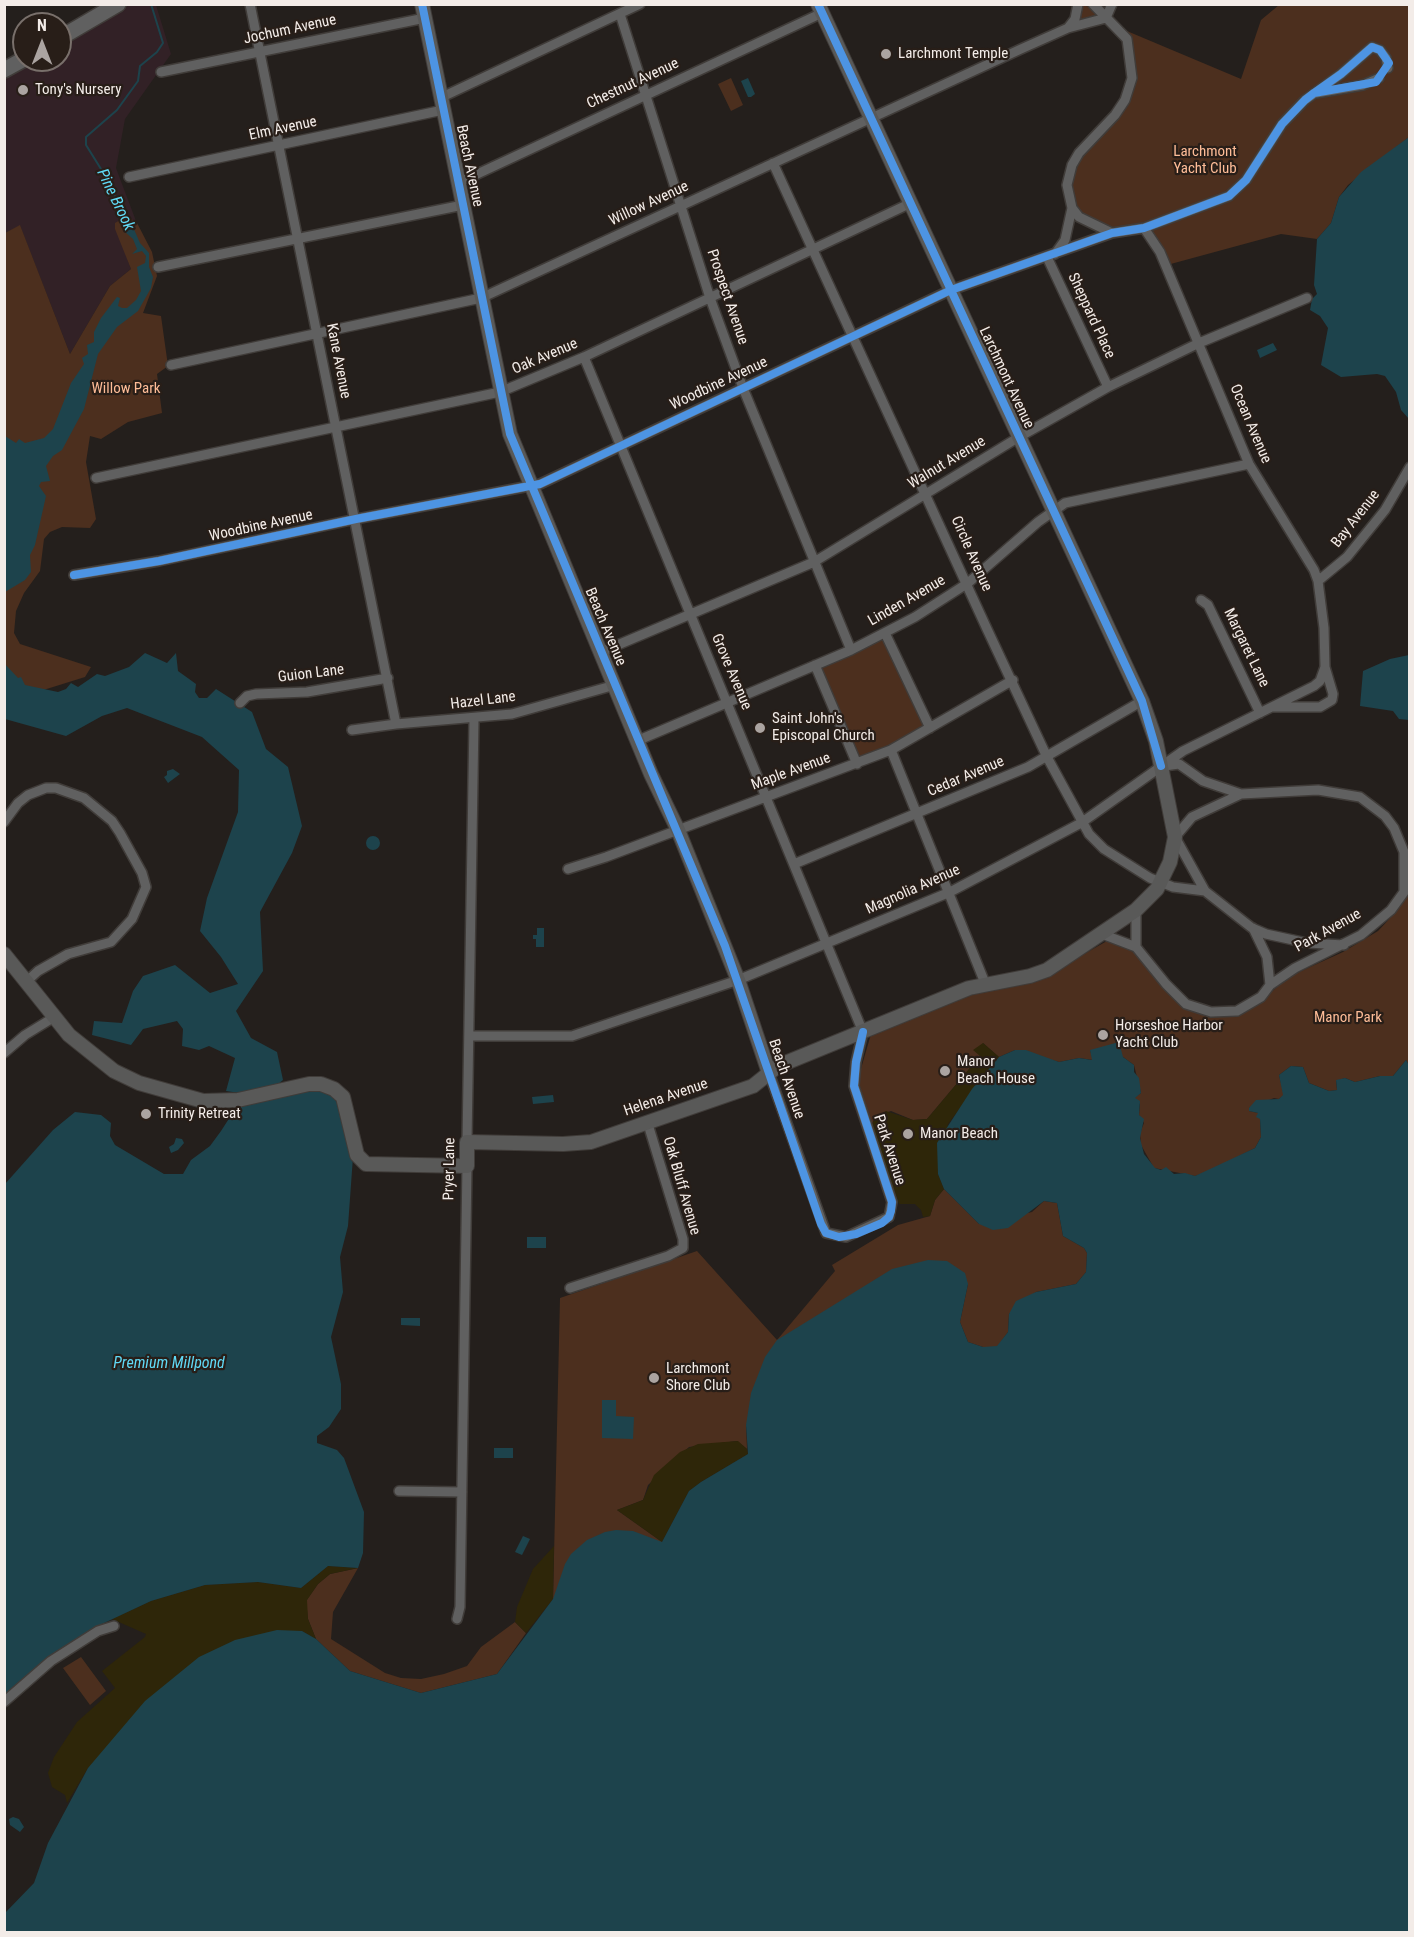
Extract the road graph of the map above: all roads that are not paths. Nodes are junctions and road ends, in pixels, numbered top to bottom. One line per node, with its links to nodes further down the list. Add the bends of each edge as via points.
1 (250, 4): 13 (street, Kane Avenue)
2 (639, 4): 9 (street, Elm Avenue)
3 (1078, 4): 11 (street)
4 (1093, 4): 10 (street)
5 (1112, 4): 10 (street)
6 (110, 7): 12 (main road)
7 (820, 9): 18 (street, Chestnut Avenue); 20 (street, Larchmont Avenue)
8 (424, 11): 13 (street, Jochum Avenue); 19 (street, Beach Avenue)
9 (620, 14): 18 (street, Prospect Avenue); 19 (street, Elm Avenue)
10 (1106, 18): 11 (street, Willow Avenue); 28 (street, via 1127,39 1132,78 1115,115 1072,165 1067,185)
11 (1068, 28): 20 (street, Willow Avenue)
12 (72, 31)
13 (260, 51): 15 (street, Jochum Avenue); 21 (street, Kane Avenue)
14 (1388, 68): 17 (street, Woodbine Avenue, via 1380,50 1372,47)
15 (161, 72)
16 (1379, 78): 17 (street, via 1363,85)
17 (1314, 93): 29 (street, Woodbine Avenue, via 1282,124 1246,180 1228,195)
18 (644, 95): 24 (street, Chestnut Avenue); 27 (street, Prospect Avenue)
19 (442, 104): 21 (street, Elm Avenue); 24 (street, Beach Avenue)
20 (870, 117): 22 (street, Willow Avenue); 25 (street, Larchmont Avenue)
21 (279, 145): 23 (street, Elm Avenue); 31 (street, Kane Avenue)
22 (773, 163): 27 (street, Willow Avenue); 32 (street, Circle Avenue)
23 (129, 177)
24 (458, 183): 26 (street, Beach Avenue)
25 (910, 203): 32 (street, Oak Avenue); 35 (street, Larchmont Avenue)
26 (463, 205): 31 (street); 36 (street, Beach Avenue)
27 (680, 206): 36 (street, Willow Avenue); 37 (street, Prospect Avenue)
28 (1072, 208): 30 (street, via 1087,222); 33 (street, via 1065,240)
29 (1144, 228): 30 (street, Woodbine Avenue); 41 (street, Ocean Avenue, via 1160,252)
30 (1112, 233): 33 (street, Woodbine Avenue)
31 (298, 238): 34 (street); 39 (street, Kane Avenue)
32 (814, 250): 37 (street, Oak Avenue); 40 (street, Circle Avenue)
33 (1051, 255): 35 (street, Woodbine Avenue); 44 (street, Sheppard Place)
34 (158, 267)
35 (951, 290): 40 (street, Woodbine Avenue); 48 (street, Larchmont Avenue)
36 (482, 298): 39 (street, Willow Avenue); 46 (street, Beach Avenue)
37 (710, 298): 42 (street, Oak Avenue); 45 (street, Prospect Avenue)
38 (1307, 298): 41 (street, Walnut Avenue)
39 (317, 332): 43 (street, Willow Avenue); 47 (street, Kane Avenue)
40 (853, 336): 45 (street, Woodbine Avenue); 54 (street, Circle Avenue)
41 (1199, 343): 44 (street, Walnut Avenue); 50 (street, Ocean Avenue)
42 (584, 357): 46 (street, Oak Avenue); 49 (street, Grove Avenue)
43 (171, 365)
44 (1108, 387): 48 (street, Walnut Avenue)
45 (743, 388): 49 (street, Woodbine Avenue); 57 (street, Prospect Avenue)
46 (500, 392): 47 (street, Oak Avenue); 53 (street, Beach Avenue, via 510,435)
47 (336, 426): 52 (street, Oak Avenue); 56 (street, Kane Avenue)
48 (1019, 437): 54 (street, Walnut Avenue); 55 (street, Larchmont Avenue)
49 (620, 445): 53 (street, Woodbine Avenue); 62 (street, Grove Avenue)
50 (1249, 464): 55 (street, Linden Avenue, via 1065,503); 59 (street, Ocean Avenue)
51 (1410, 467): 59 (street, Bay Avenue, via 1384,510 1347,557)
52 (96, 478)
53 (531, 485): 56 (street, Woodbine Avenue); 65 (street, Beach Avenue)
54 (927, 493): 57 (street, Walnut Avenue); 60 (street, Circle Avenue)
55 (1052, 511): 60 (street, Linden Avenue); 71 (street, Larchmont Avenue)
56 (356, 519): 58 (street, Woodbine Avenue, via 159,561); 68 (street, Kane Avenue)
57 (814, 562): 62 (street, Walnut Avenue); 64 (street, Prospect Avenue)
58 (74, 574)
59 (1318, 581): 67 (street, Ocean Avenue)
60 (968, 583): 63 (street, Linden Avenue); 69 (street, Circle Avenue)
61 (1201, 600): 75 (street, Margaret Lane, via 1208,604)
62 (690, 615): 65 (street, Walnut Avenue); 73 (street, Grove Avenue)
63 (885, 633): 64 (street, Linden Avenue); 78 (street)
64 (851, 650): 66 (street, Linden Avenue)
65 (601, 652): 70 (street, Beach Avenue)
66 (815, 665): 73 (street, Linden Avenue); 83 (street)
67 (1325, 667): 74 (street, Magnolia Avenue, via 1314,686); 74 (street, Ocean Avenue, via 1333,694 1329,703 1320,707)
68 (388, 678): 72 (street, Guion Lane, via 307,692 256,694); 77 (street, Kane Avenue)
69 (1013, 680): 78 (street, Maple Avenue); 82 (street, Circle Avenue)
70 (615, 685): 76 (street, Hazel Lane, via 512,714); 80 (street, Beach Avenue)
71 (1142, 701): 82 (street, Cedar Avenue); 84 (street, Larchmont Avenue)
72 (240, 703)
73 (728, 703): 80 (street, Linden Avenue); 86 (street, Grove Avenue)
74 (1272, 707): 75 (street, Magnolia Avenue)
75 (1260, 713): 84 (street, Magnolia Avenue)
76 (474, 718): 77 (street, Hazel Lane); 110 (street, Pryer Lane)
77 (396, 724): 79 (street, Hazel Lane)
78 (930, 728): 81 (street, Maple Avenue)
79 (352, 730)
80 (639, 740): 90 (street, Beach Avenue)
81 (891, 750): 83 (street, Maple Avenue); 87 (street)
82 (1047, 757): 87 (street, Cedar Avenue); 89 (street, Circle Avenue)
83 (857, 764): 86 (street, Maple Avenue)
84 (1161, 766): 85 (street, Park Avenue, via 1179,764 1203,781); 89 (street, Magnolia Avenue); 91 (street, Larchmont Avenue)
85 (1241, 794): 91 (street, Park Avenue, via 1192,817); 101 (street, Park Avenue, via 1318,790 1350,794 1374,806 1394,828 1404,852 1404,892 1380,921)
86 (766, 796): 90 (street, Maple Avenue); 92 (street, Grove Avenue)
87 (917, 814): 92 (street, Cedar Avenue); 96 (street)
88 (4, 822): 105 (street, via 18,803 46,788 84,798 112,821 146,887 132,919 116,938 58,959)
89 (1081, 823): 94 (street, Circle Avenue, via 1104,849); 96 (street, Magnolia Avenue)
90 (678, 830): 93 (street, Maple Avenue); 104 (street, Beach Avenue)
91 (1175, 837): 94 (street, Park Avenue); 95 (street)
92 (794, 864): 100 (street, Grove Avenue)
93 (568, 869)
94 (1161, 882): 95 (street, Circle Avenue); 97 (street, Park Avenue)
95 (1205, 891): 98 (street)
96 (950, 892): 100 (street, Magnolia Avenue); 106 (street)
97 (1136, 910): 99 (street, Park Avenue); 102 (street)
98 (1252, 928): 101 (street, via 1307,943); 107 (street, via 1267,957)
99 (1102, 934): 102 (street); 106 (street, Park Avenue, via 1047,970 1015,980)
100 (828, 944): 104 (street, Magnolia Avenue); 109 (street, Grove Avenue)
101 (1344, 945): 107 (street, Park Avenue, via 1295,968)
102 (1136, 946): 107 (street, Park Avenue, via 1176,996 1195,1008 1237,1011 1261,997)
103 (4, 954): 105 (street)
104 (738, 980): 110 (street, Magnolia Avenue, via 567,1038); 112 (street, Beach Avenue)
105 (26, 982): 108 (street)
106 (985, 983): 109 (street, Park Avenue)
107 (1270, 985)
108 (56, 1016): 111 (street); 115 (street, via 81,1046 114,1071 139,1083 203,1101 238,1100 321,1084 343,1097 357,1155 366,1164)
109 (863, 1032): 112 (street, Helena Avenue, via 778,1066); 116 (street, Park Avenue, via 854,1086 892,1202 891,1211 882,1223 856,1234)
110 (469, 1036): 114 (street, Pryer Lane)
111 (4, 1053)
112 (770, 1073): 113 (street, Helena Avenue, via 753,1086); 116 (street, Beach Avenue, via 821,1224)
113 (647, 1121): 114 (street, Helena Avenue, via 591,1142); 117 (street, Oak Bluff Avenue, via 683,1248)
114 (467, 1142): 115 (street, Pryer Lane)
115 (467, 1166): 119 (street, Pryer Lane)
116 (833, 1236)
117 (570, 1288)
118 (399, 1491): 119 (street)
119 (462, 1492): 120 (street, Pryer Lane)
120 (457, 1619)
121 (114, 1626): 122 (street, via 98,1631 51,1661)
122 (4, 1702)

